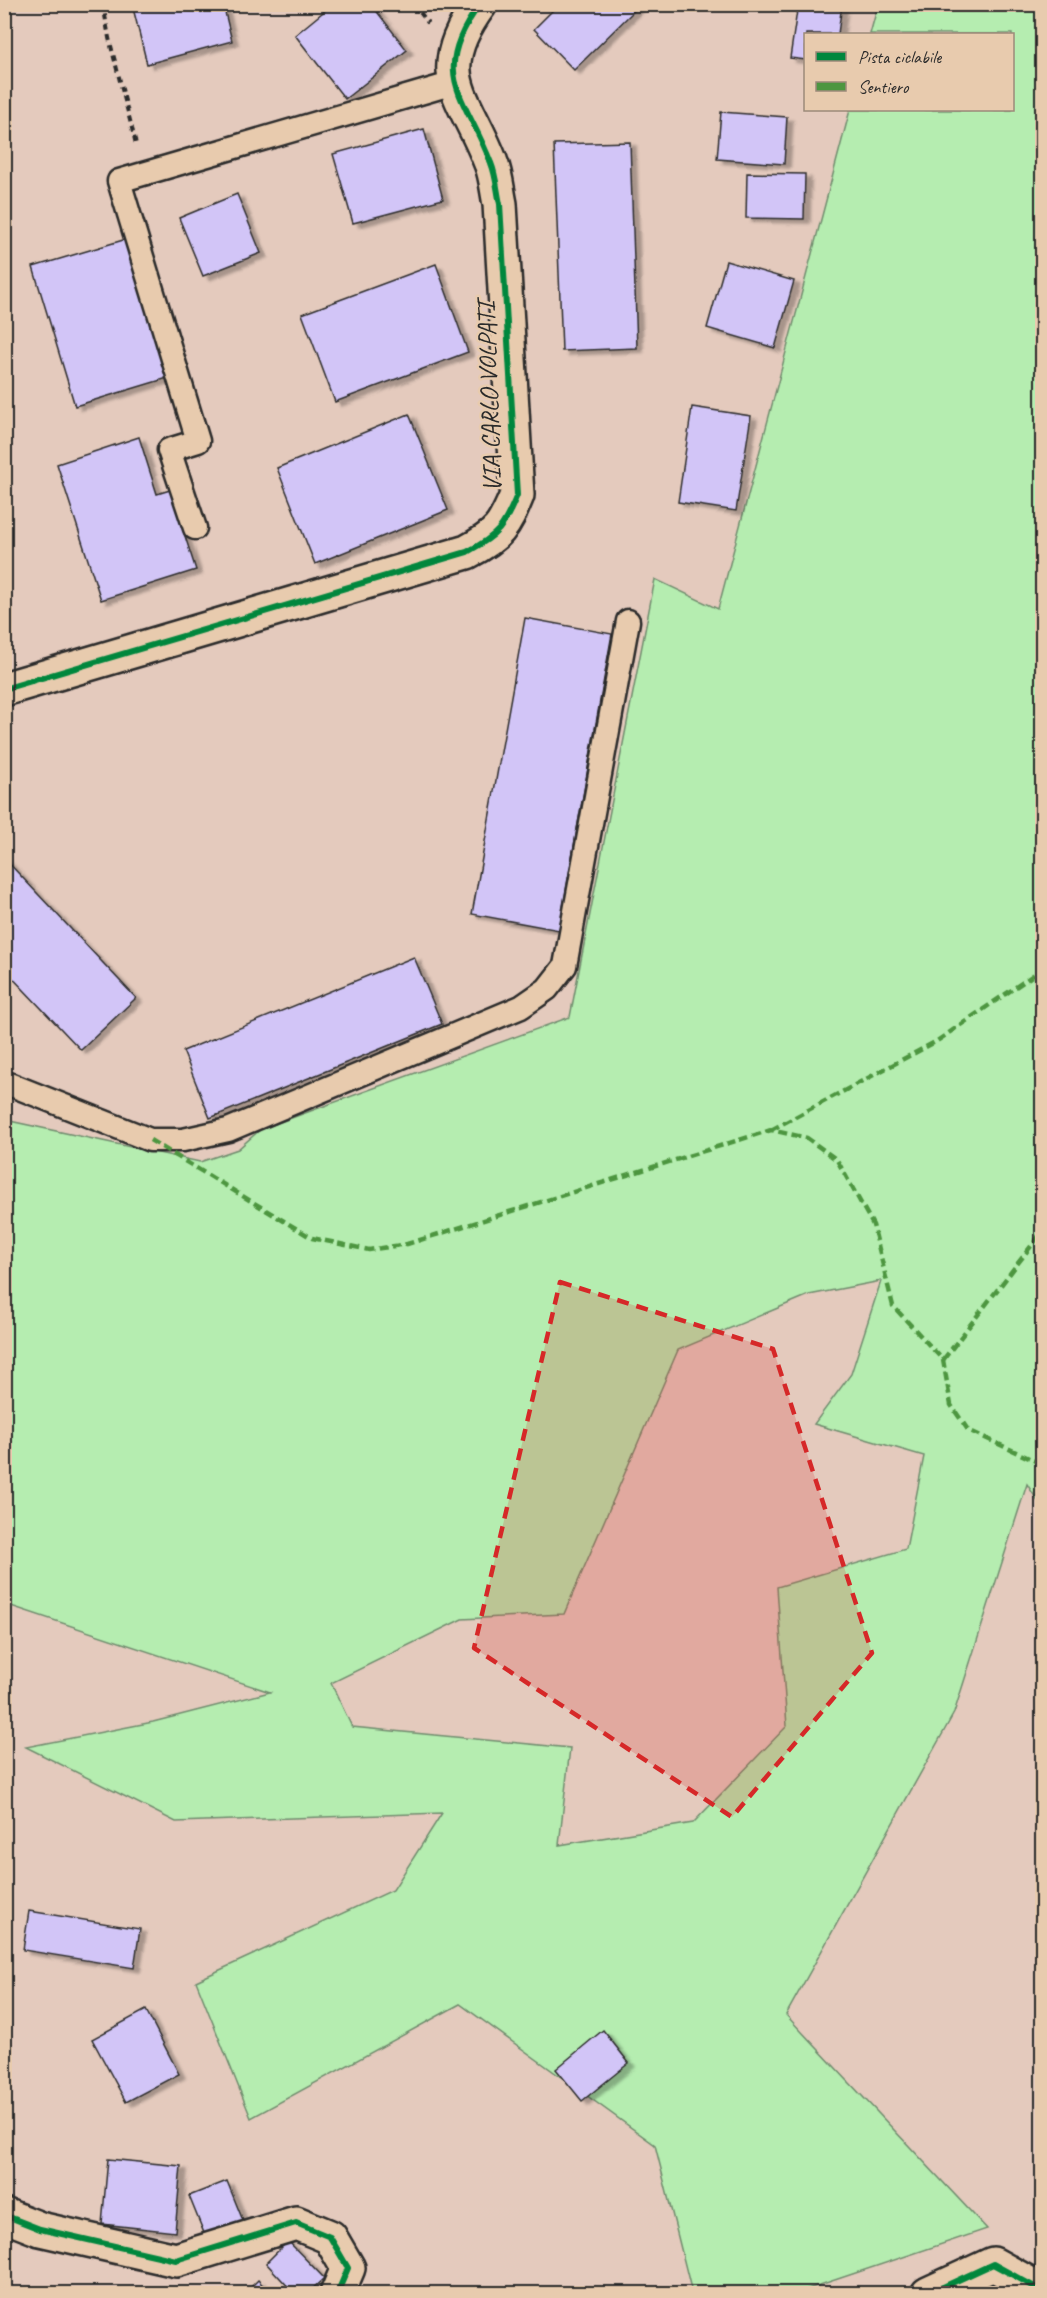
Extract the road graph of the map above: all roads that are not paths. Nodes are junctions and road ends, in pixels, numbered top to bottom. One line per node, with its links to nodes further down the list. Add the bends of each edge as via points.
1 (480, 4): 2 (street, VIA CARLO VOLPATI, via 460,34 453,54)
2 (454, 83): 3 (lane, via 118,181 198,441 169,450); 5 (street, VIA CARLO VOLPATI, via 492,165 500,204 517,495 505,524 489,541 467,552)
3 (195, 528)
4 (628, 621): 6 (lane, via 565,966 547,989 521,1007 228,1130 183,1140 150,1140)
5 (4, 689)
6 (4, 1082)
7 (4, 2215): 9 (street, via 40,2229 176,2260 296,2223 330,2237 348,2268)
8 (1042, 2291): 10 (street, via 993,2264)
9 (337, 2294)
10 (928, 2294)

